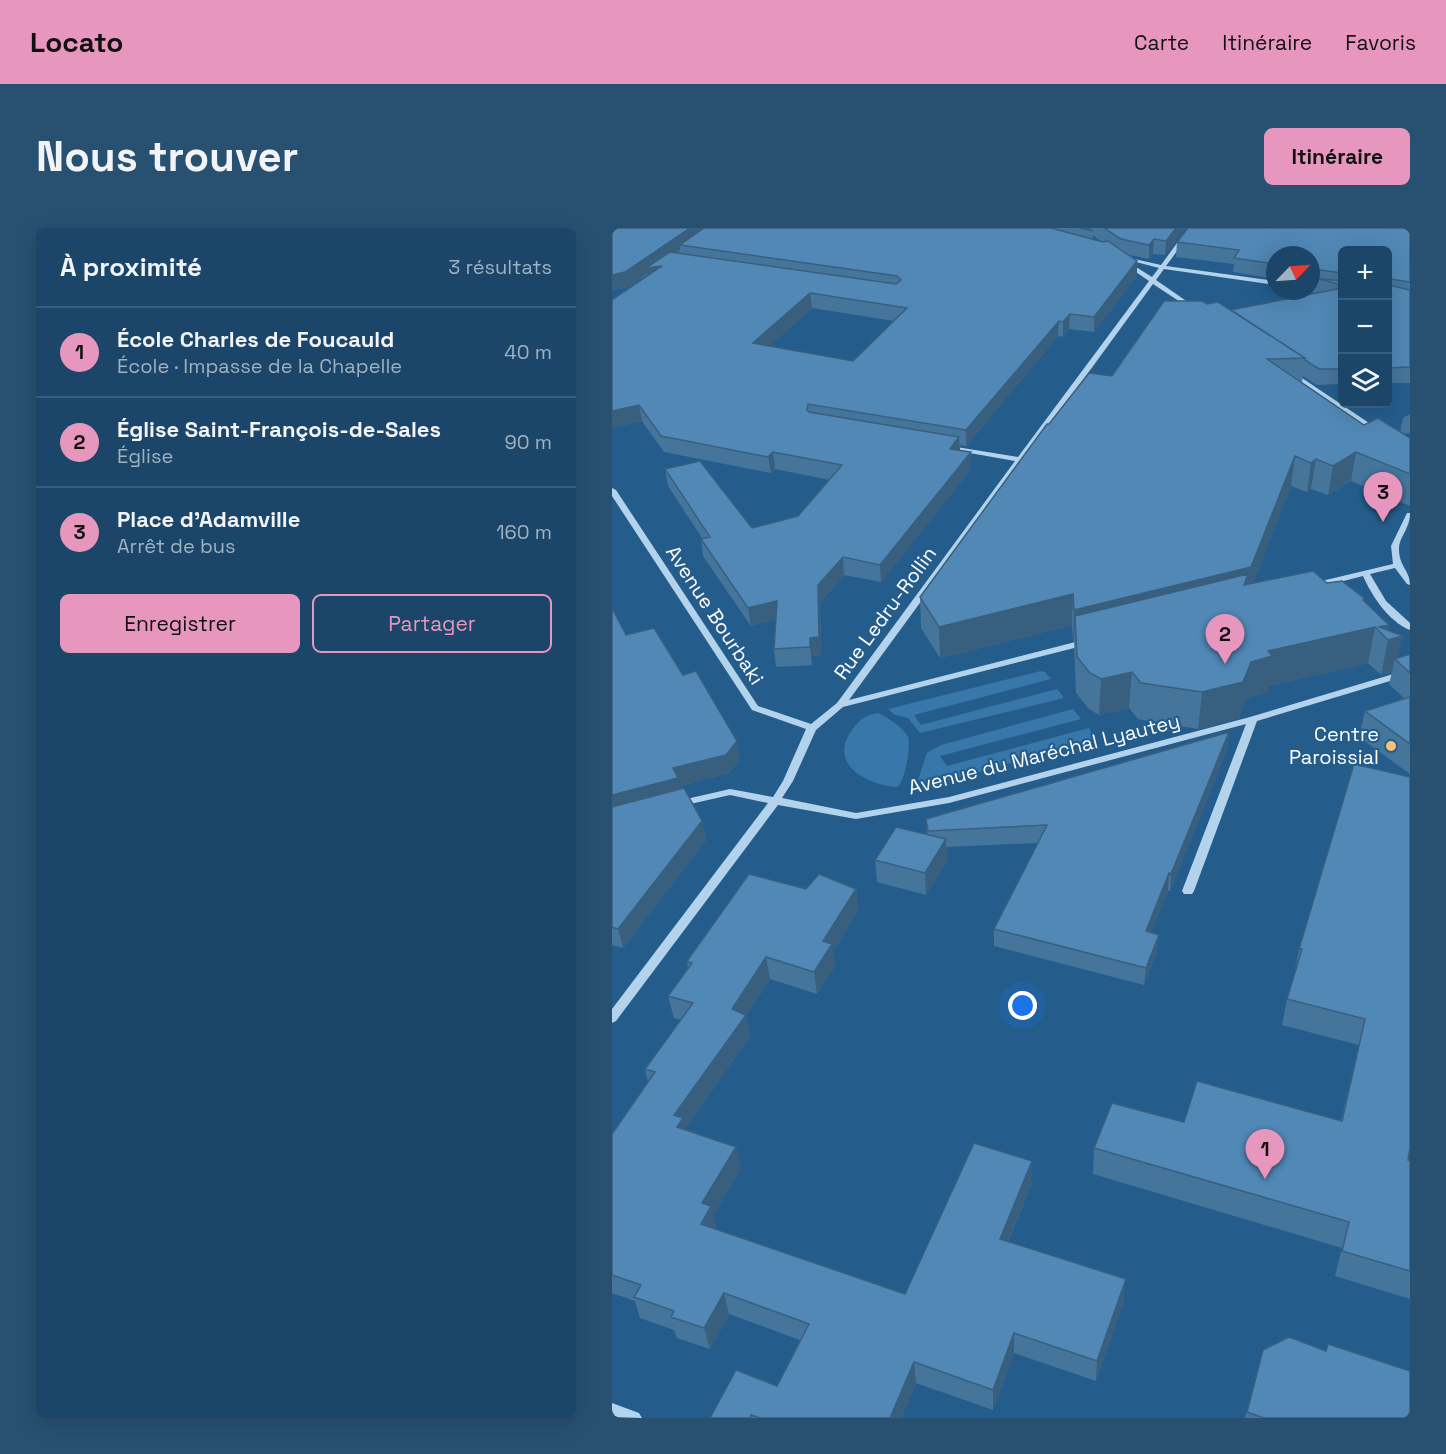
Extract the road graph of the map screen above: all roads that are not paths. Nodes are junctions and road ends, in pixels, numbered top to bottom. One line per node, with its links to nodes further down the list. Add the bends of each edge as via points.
1 (1191, 228): 2 (street, Rue Ledru-Rollin)
2 (1162, 267): 3 (street, Rue Ledru-Rollin); 3 (street, via 1114,255); 4 (street)
3 (1152, 280): 5 (street); 9 (street, Rue Ledru-Rollin)
4 (1266, 282)
5 (1201, 313)
6 (1281, 366): 7 (street)
7 (1380, 433)
8 (940, 446): 9 (street)
9 (1020, 460): 19 (street, Rue Ledru-Rollin)
10 (612, 490): 21 (street, Avenue Bourbaki, via 755,708)
11 (1410, 515): 12 (street, via 1395,546)
12 (1397, 565): 13 (street); 14 (street)
13 (1365, 572): 15 (street); 16 (street, via 1375,594)
14 (1410, 582)
15 (1302, 588)
16 (1410, 627)
17 (1099, 639): 19 (street)
18 (1410, 672): 20 (street, Avenue du Maréchal Lyautey)
19 (840, 705): 21 (street, Rue Ledru-Rollin)
20 (1253, 719): 22 (street, Avenue du Maréchal Lyautey, via 949,800 856,816); 24 (street)
21 (812, 728): 22 (street, Rue Ledru-Rollin)
22 (775, 801): 23 (street, Avenue du Maréchal Lyautey, via 720,792); 25 (street, Rue Ledru-Rollin)
23 (666, 806)
24 (1188, 891)
25 (612, 1018)
26 (612, 1410): 27 (street)
27 (634, 1418)

